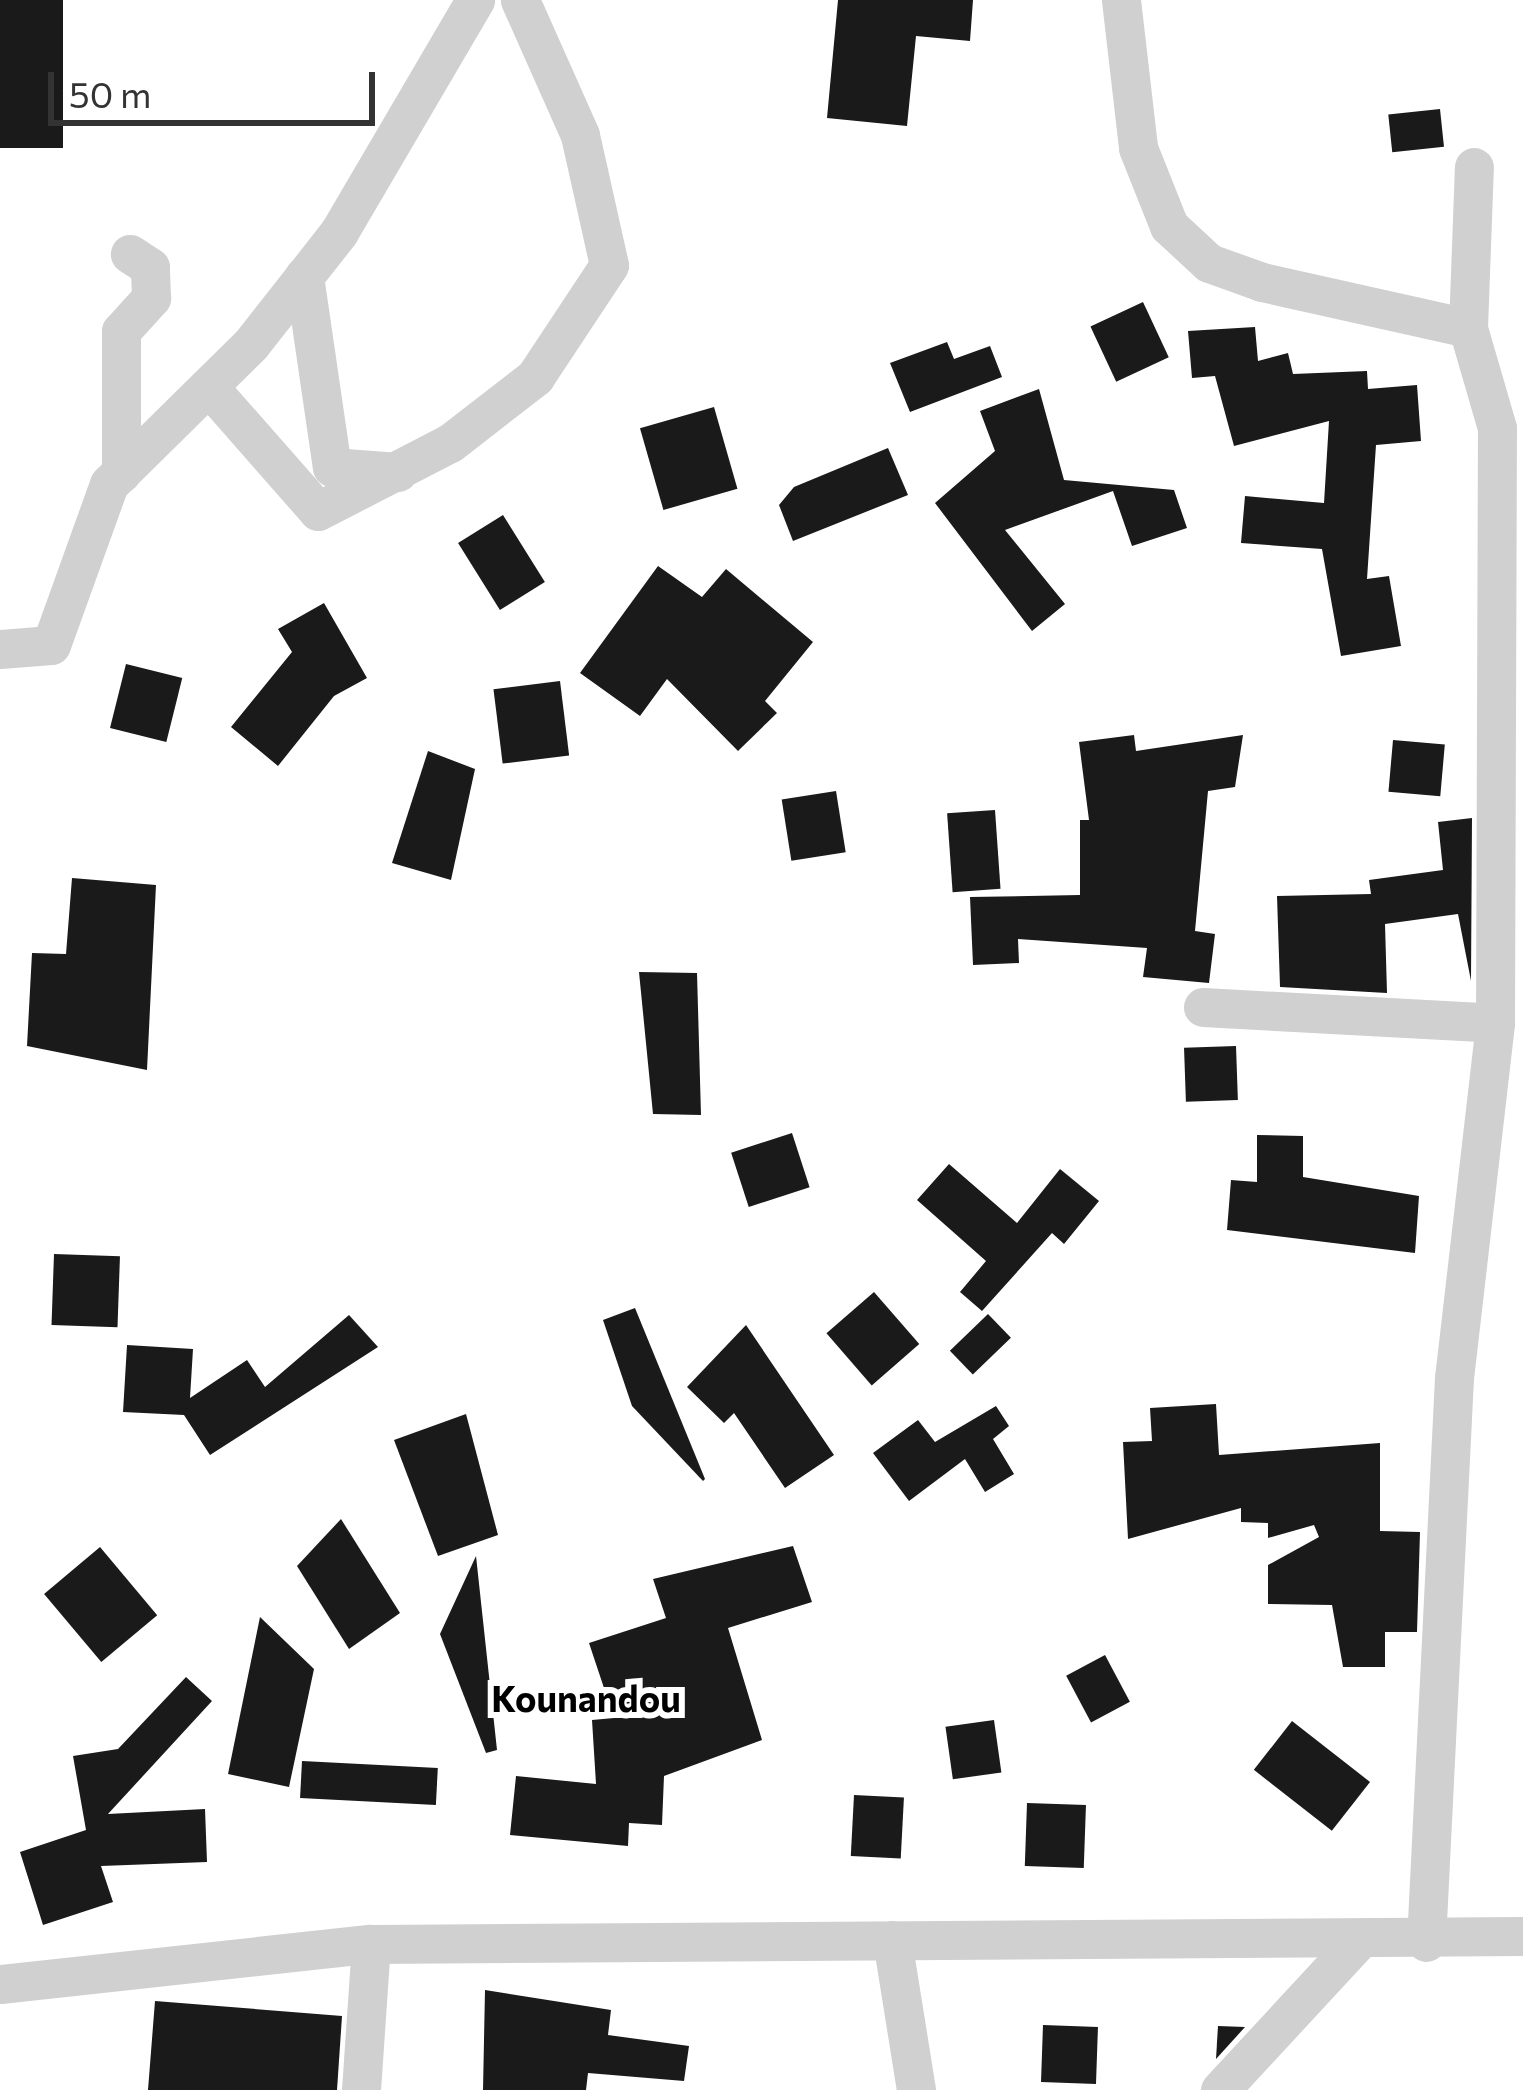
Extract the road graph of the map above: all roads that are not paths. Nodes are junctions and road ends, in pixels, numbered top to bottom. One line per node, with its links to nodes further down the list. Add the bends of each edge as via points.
1 (476, 0): 6 (street)
2 (520, 0): 9 (street, via 580,135 609,265 535,377)
3 (1121, 0): 7 (street, via 1138,148 1169,226 1210,263 1262,282)
4 (1474, 167): 7 (street)
5 (130, 254): 10 (street, via 149,267 151,298 121,331)
6 (304, 276): 8 (street); 9 (street, via 332,467)
7 (1468, 328): 13 (street, via 1497,428)
8 (209, 387): 9 (street, via 318,512); 10 (street)
9 (398, 472)
10 (122, 473): 11 (street, via 51,645)
11 (0, 649)
12 (1203, 1006): 13 (street)
13 (1495, 1024): 17 (street, via 1454,1378)
14 (1523, 1936): 17 (street)
15 (892, 1940): 16 (street); 18 (street); 21 (street)
16 (1357, 1942): 17 (street); 22 (street)
17 (1426, 1942)
18 (370, 1944): 19 (street); 20 (street)
19 (0, 1984)
20 (361, 2090)
21 (916, 2090)
22 (1220, 2090)

